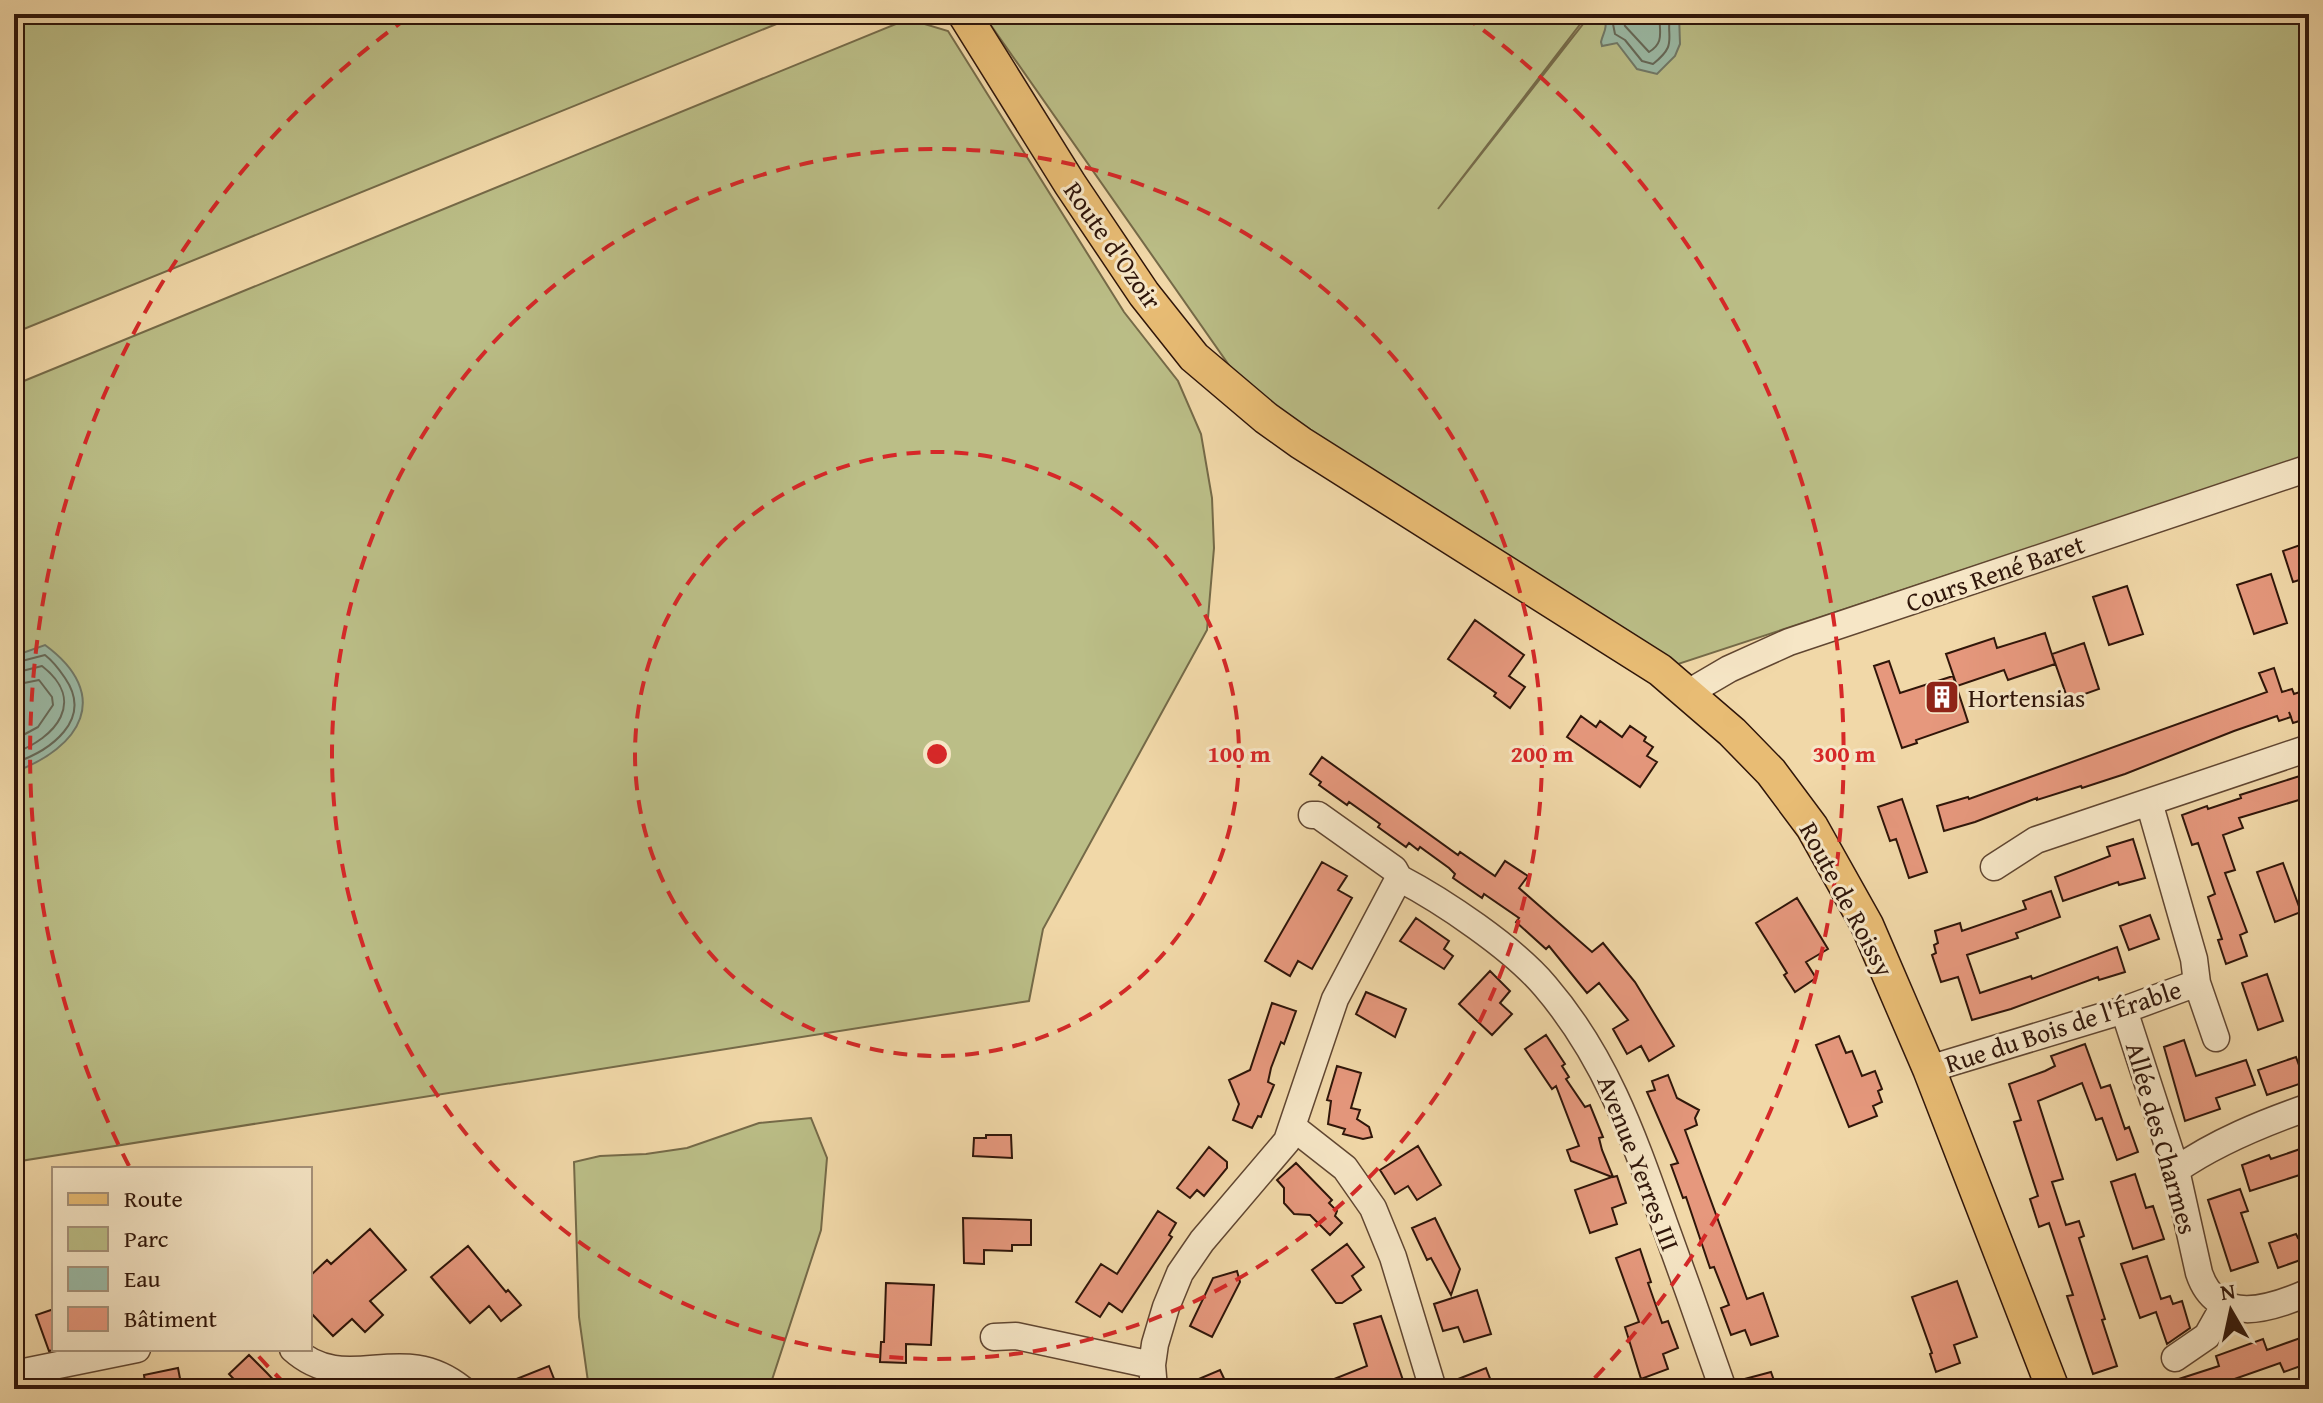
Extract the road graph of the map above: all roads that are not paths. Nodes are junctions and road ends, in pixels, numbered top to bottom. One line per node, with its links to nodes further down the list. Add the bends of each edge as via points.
1 (964, 14): 2 (main road, Route d'Ozoir, via 1144,294 1194,357)
2 (1301, 443): 4 (main road, Route de Roissy, via 1660,670)
3 (2309, 468): 4 (street, Cours René Baret, via 1789,642)
4 (1688, 693): 13 (main road, Route de Roissy, via 1771,772 1812,827 1867,925)
5 (2309, 748): 6 (street)
6 (2149, 802): 8 (street, via 2036,840); 10 (street, Rue du Bois de l'Érable)
7 (1312, 815): 9 (street, Avenue Yerres III, via 1394,869)
8 (1994, 867)
9 (1399, 878): 15 (street, via 1335,999); 27 (street, Avenue Yerres III, via 1529,970 1581,1032 1628,1121)
10 (2197, 983): 11 (street, Rue du Bois de l'Érable); 12 (street, Rue du Bois de l'Érable)
11 (2124, 1010): 13 (street, Rue du Bois de l'Érable); 16 (street, Allée des Charmes)
12 (2216, 1038)
13 (1929, 1069): 28 (main road, Route de Roissy)
14 (2309, 1107): 16 (street, via 2238,1136)
15 (1294, 1128): 24 (street, via 1180,1273 1155,1344); 26 (street, via 1345,1168 1373,1208)
16 (2176, 1170): 18 (street, Allée des Charmes, via 2201,1280)
17 (2309, 1292): 18 (street, via 2268,1308)
18 (2224, 1306): 22 (street, via 2207,1336)
19 (994, 1337): 24 (street, via 1016,1336)
20 (127, 1351): 23 (street)
21 (296, 1351): 25 (street, via 332,1370 414,1367)
22 (2175, 1358)
23 (14, 1374)
24 (1153, 1377)
25 (462, 1389)
26 (1433, 1389)
27 (1723, 1389)
28 (2053, 1389)

